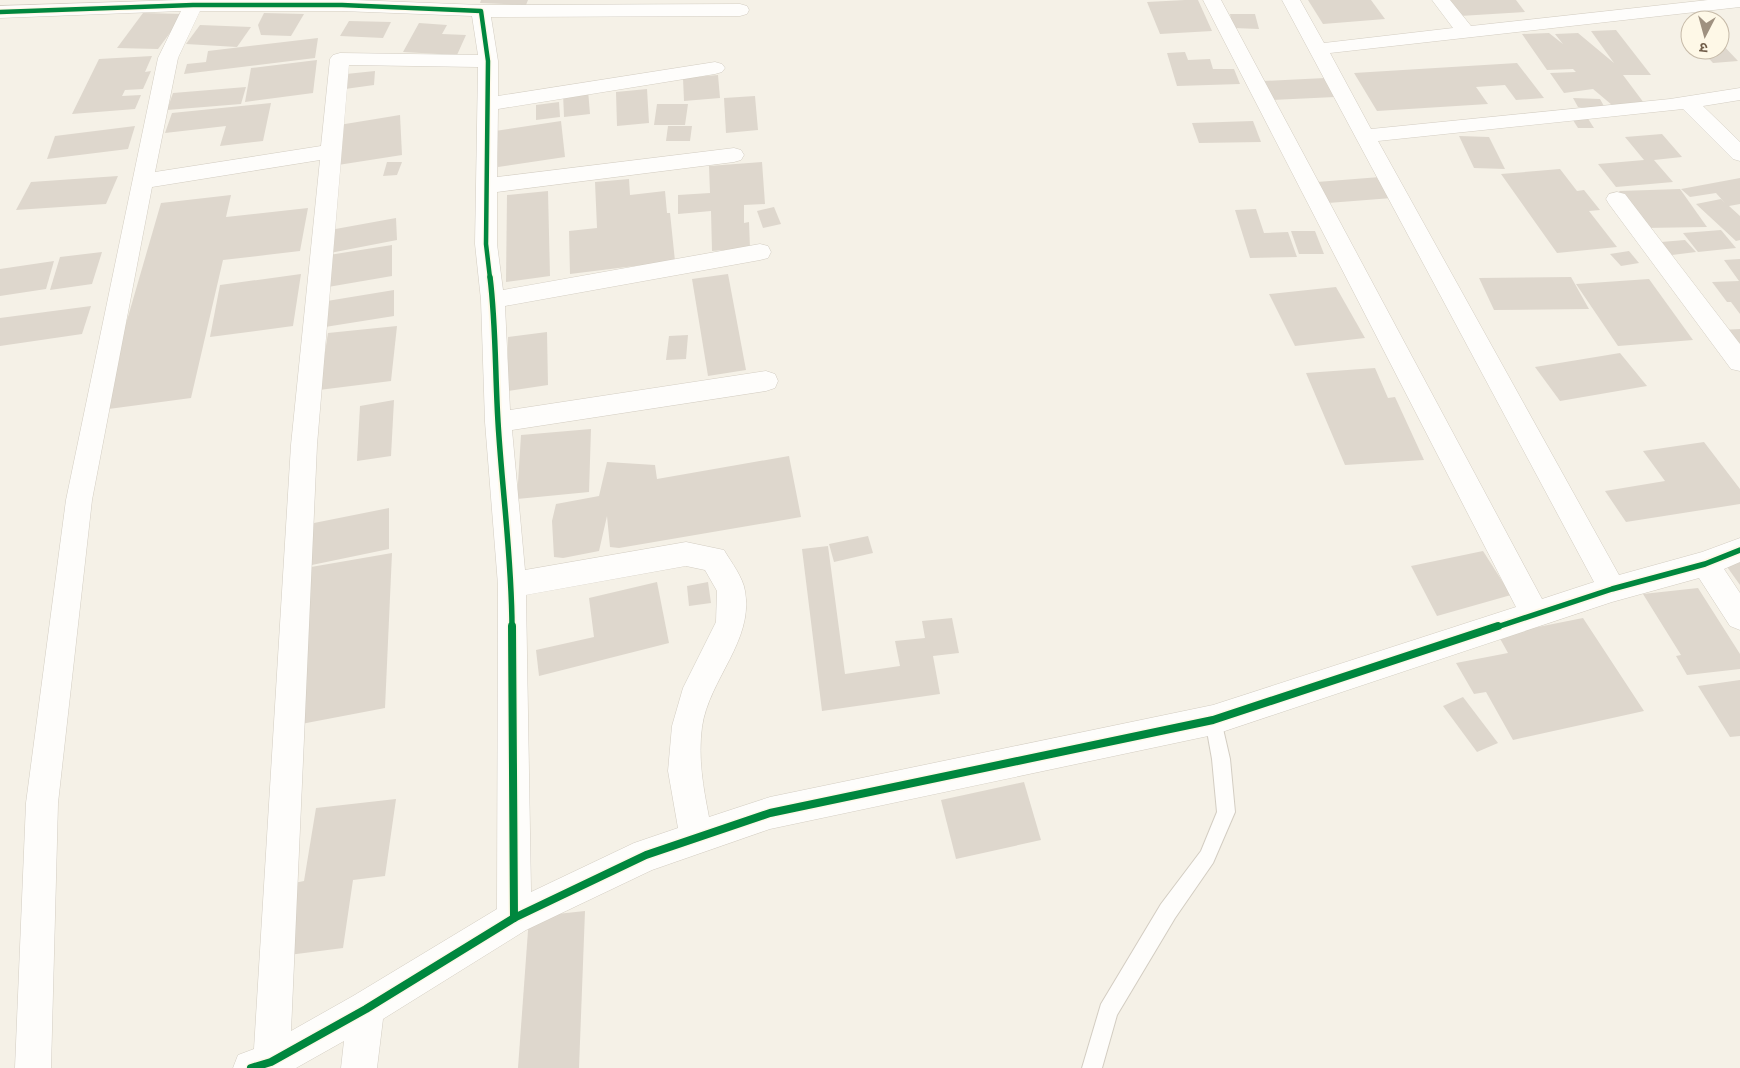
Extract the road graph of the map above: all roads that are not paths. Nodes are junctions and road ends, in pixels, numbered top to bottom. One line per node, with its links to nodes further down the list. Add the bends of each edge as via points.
1 (1212, 0): 36 (street)
2 (1290, 0): 14 (street)
3 (1441, 0): 13 (street)
4 (1617, 0): 12 (street)
5 (195, 2): 6 (street); 11 (street); 24 (street, via 168,58)
6 (343, 2): 10 (street)
7 (1740, 2): 12 (street)
8 (618, 5): 9 (street); 10 (street)
9 (740, 10)
10 (480, 11): 15 (street)
11 (0, 12)
12 (1631, 14): 13 (street)
13 (1466, 32): 14 (street)
14 (1317, 49): 20 (street)
15 (488, 61): 19 (street); 21 (street, via 340,59)
16 (715, 68): 19 (street)
17 (1740, 94): 18 (street)
18 (1687, 102): 20 (street); 22 (street)
19 (488, 104): 25 (street)
20 (1366, 136): 35 (street)
21 (332, 151): 24 (street); 42 (street, via 304,445)
22 (1740, 154)
23 (734, 155): 25 (street)
24 (142, 180): 43 (street, via 79,500 42,803)
25 (486, 186): 28 (street, via 486,244)
26 (1617, 199): 29 (street)
27 (760, 252): 28 (street)
28 (493, 300): 31 (street)
29 (1740, 362)
30 (766, 381): 31 (street)
31 (498, 422): 34 (street)
32 (1740, 550): 33 (street)
33 (1705, 564): 35 (street); 37 (street)
34 (512, 585): 39 (street, via 686,554 714,559 731,590 731,622 698,688 687,726 684,770); 40 (street)
35 (1612, 589): 36 (street)
36 (1535, 615): 38 (street)
37 (1740, 617)
38 (1213, 720): 39 (street, via 770,813); 45 (lane, via 1226,812 1208,857 1168,912 1108,1011)
39 (696, 838): 40 (street, via 646,855)
40 (514, 918): 41 (street)
41 (366, 1009): 42 (street); 44 (street)
42 (261, 1065)
43 (33, 1068)
44 (359, 1068)
45 (1092, 1068)

